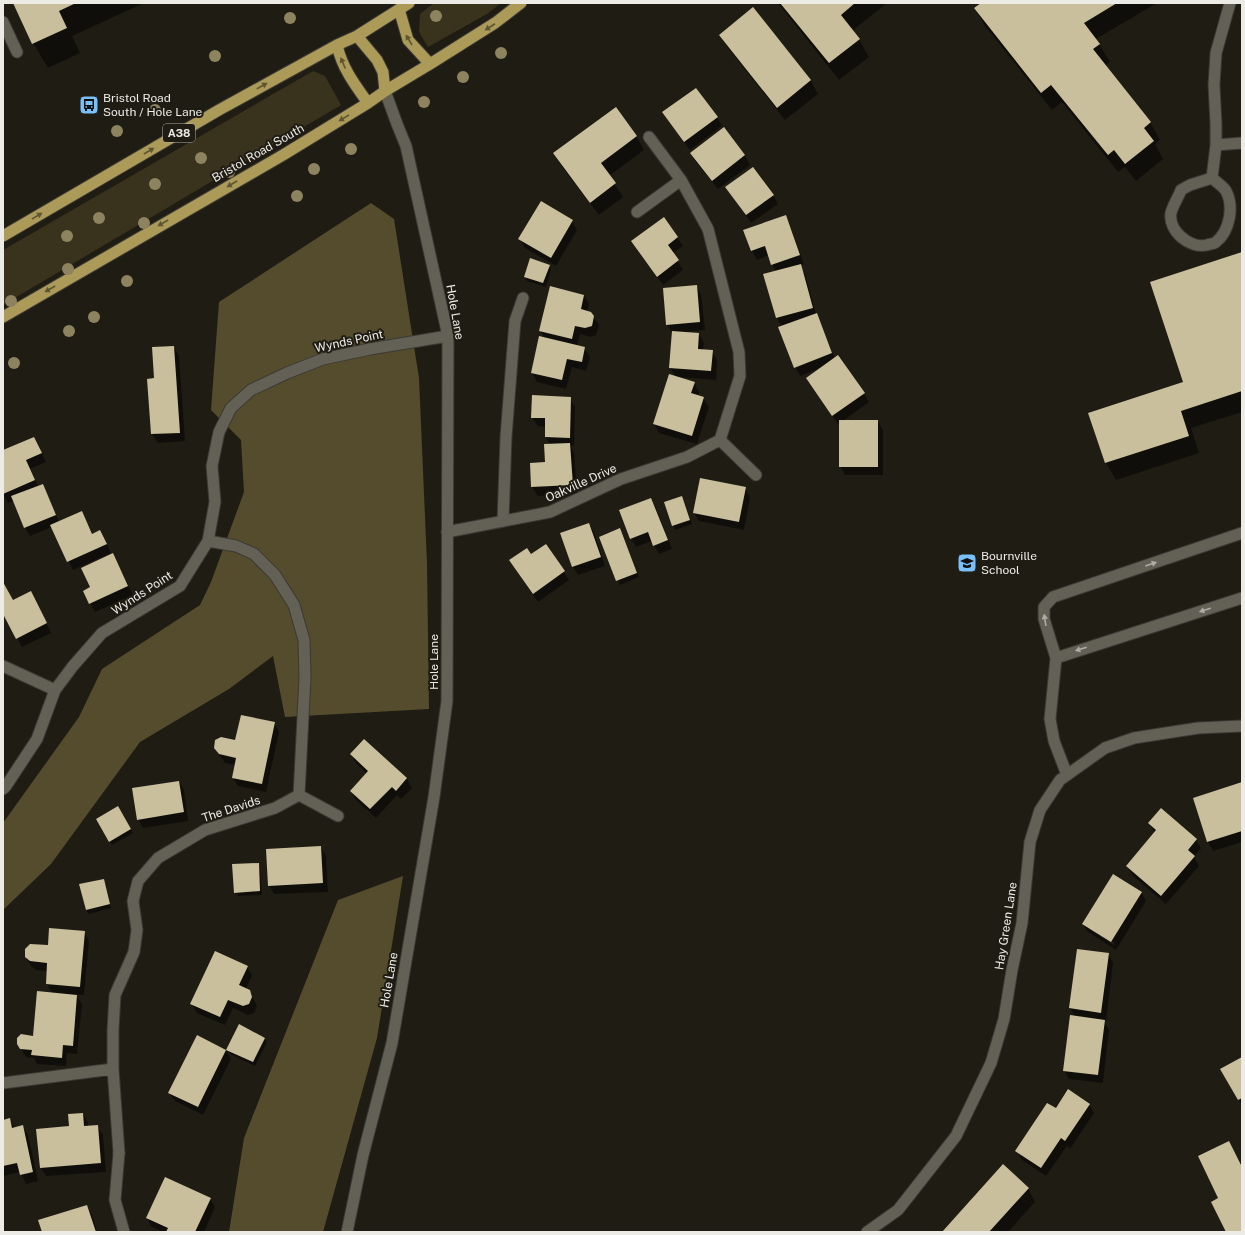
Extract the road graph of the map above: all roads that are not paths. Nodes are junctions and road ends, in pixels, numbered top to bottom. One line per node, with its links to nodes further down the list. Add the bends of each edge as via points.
1 (409, 3): 4 (highway, A38)
2 (521, 3): 9 (highway, Bristol Road South, one-way to 9, via 495,23)
3 (1230, 3): 14 (street, via 1216,53)
4 (399, 9): 6 (highway, A38); 9 (highway, one-way to 4, via 408,40)
5 (3, 22): 8 (street)
6 (357, 36): 7 (highway, A38); 10 (highway, via 377,60 383,72)
7 (337, 45): 11 (highway, one-way to 7, via 349,76); 18 (highway, A38, one-way to 7, via 219,110)
8 (16, 52)
9 (430, 64): 10 (highway, Bristol Road South)
10 (386, 91): 11 (highway, Bristol Road South); 21 (street, Hole Lane, via 406,146)
11 (368, 103): 20 (highway, Bristol Road South, one-way to 20)
12 (649, 137): 16 (street)
13 (1242, 143): 14 (street)
14 (1216, 145): 15 (street)
15 (1212, 178): 15 (street, via 1226,190 1230,205 1229,218 1224,232 1215,243 1203,246 1190,243 1178,235 1171,213 1181,190)
16 (681, 180): 17 (street); 22 (street, via 708,229 739,352 740,376)
17 (637, 212)
18 (3, 236)
19 (523, 298): 24 (street, via 515,321 506,437)
20 (3, 317)
21 (448, 336): 25 (street, Hole Lane); 27 (street, Wynds Point, via 323,359 287,372 251,390 232,408 219,432 212,466 215,502)
22 (720, 440): 23 (street); 24 (street, Oakville Drive, via 687,457 621,479 550,512)
23 (756, 475)
24 (503, 521): 25 (street, Oakville Drive)
25 (447, 532): 40 (street, Hole Lane, via 447,701 434,797 392,1043 363,1155)
26 (1242, 533): 29 (street, one-way to 26, via 1044,619 1044,607 1053,597)
27 (208, 541): 31 (street, Wynds Point, via 180,586 102,633); 35 (street, via 236,546 254,554 275,575 294,605 304,640 305,678)
28 (1242, 598): 29 (street, one-way to 29)
29 (1056, 658): 33 (street, via 1050,719 1054,741)
30 (3, 666): 31 (street)
31 (55, 690): 34 (street, Wynds Point, via 37,739)
32 (1242, 726): 33 (street, Hay Green Lane, via 1198,728 1134,738 1105,748)
33 (1067, 776): 41 (street, Hay Green Lane, via 1060,780 1040,810 1030,842 1022,923 1004,1019 991,1064 956,1136 898,1210)
34 (3, 789)
35 (299, 795): 36 (street); 37 (street, The Davids, via 274,808 205,830 158,858 138,881 133,901 137,930 134,952 115,995)
36 (338, 816)
37 (113, 1069): 38 (street); 39 (street, The Davids, via 119,1153 115,1200)
38 (3, 1083)
39 (124, 1232)
40 (347, 1232)
41 (867, 1232)

